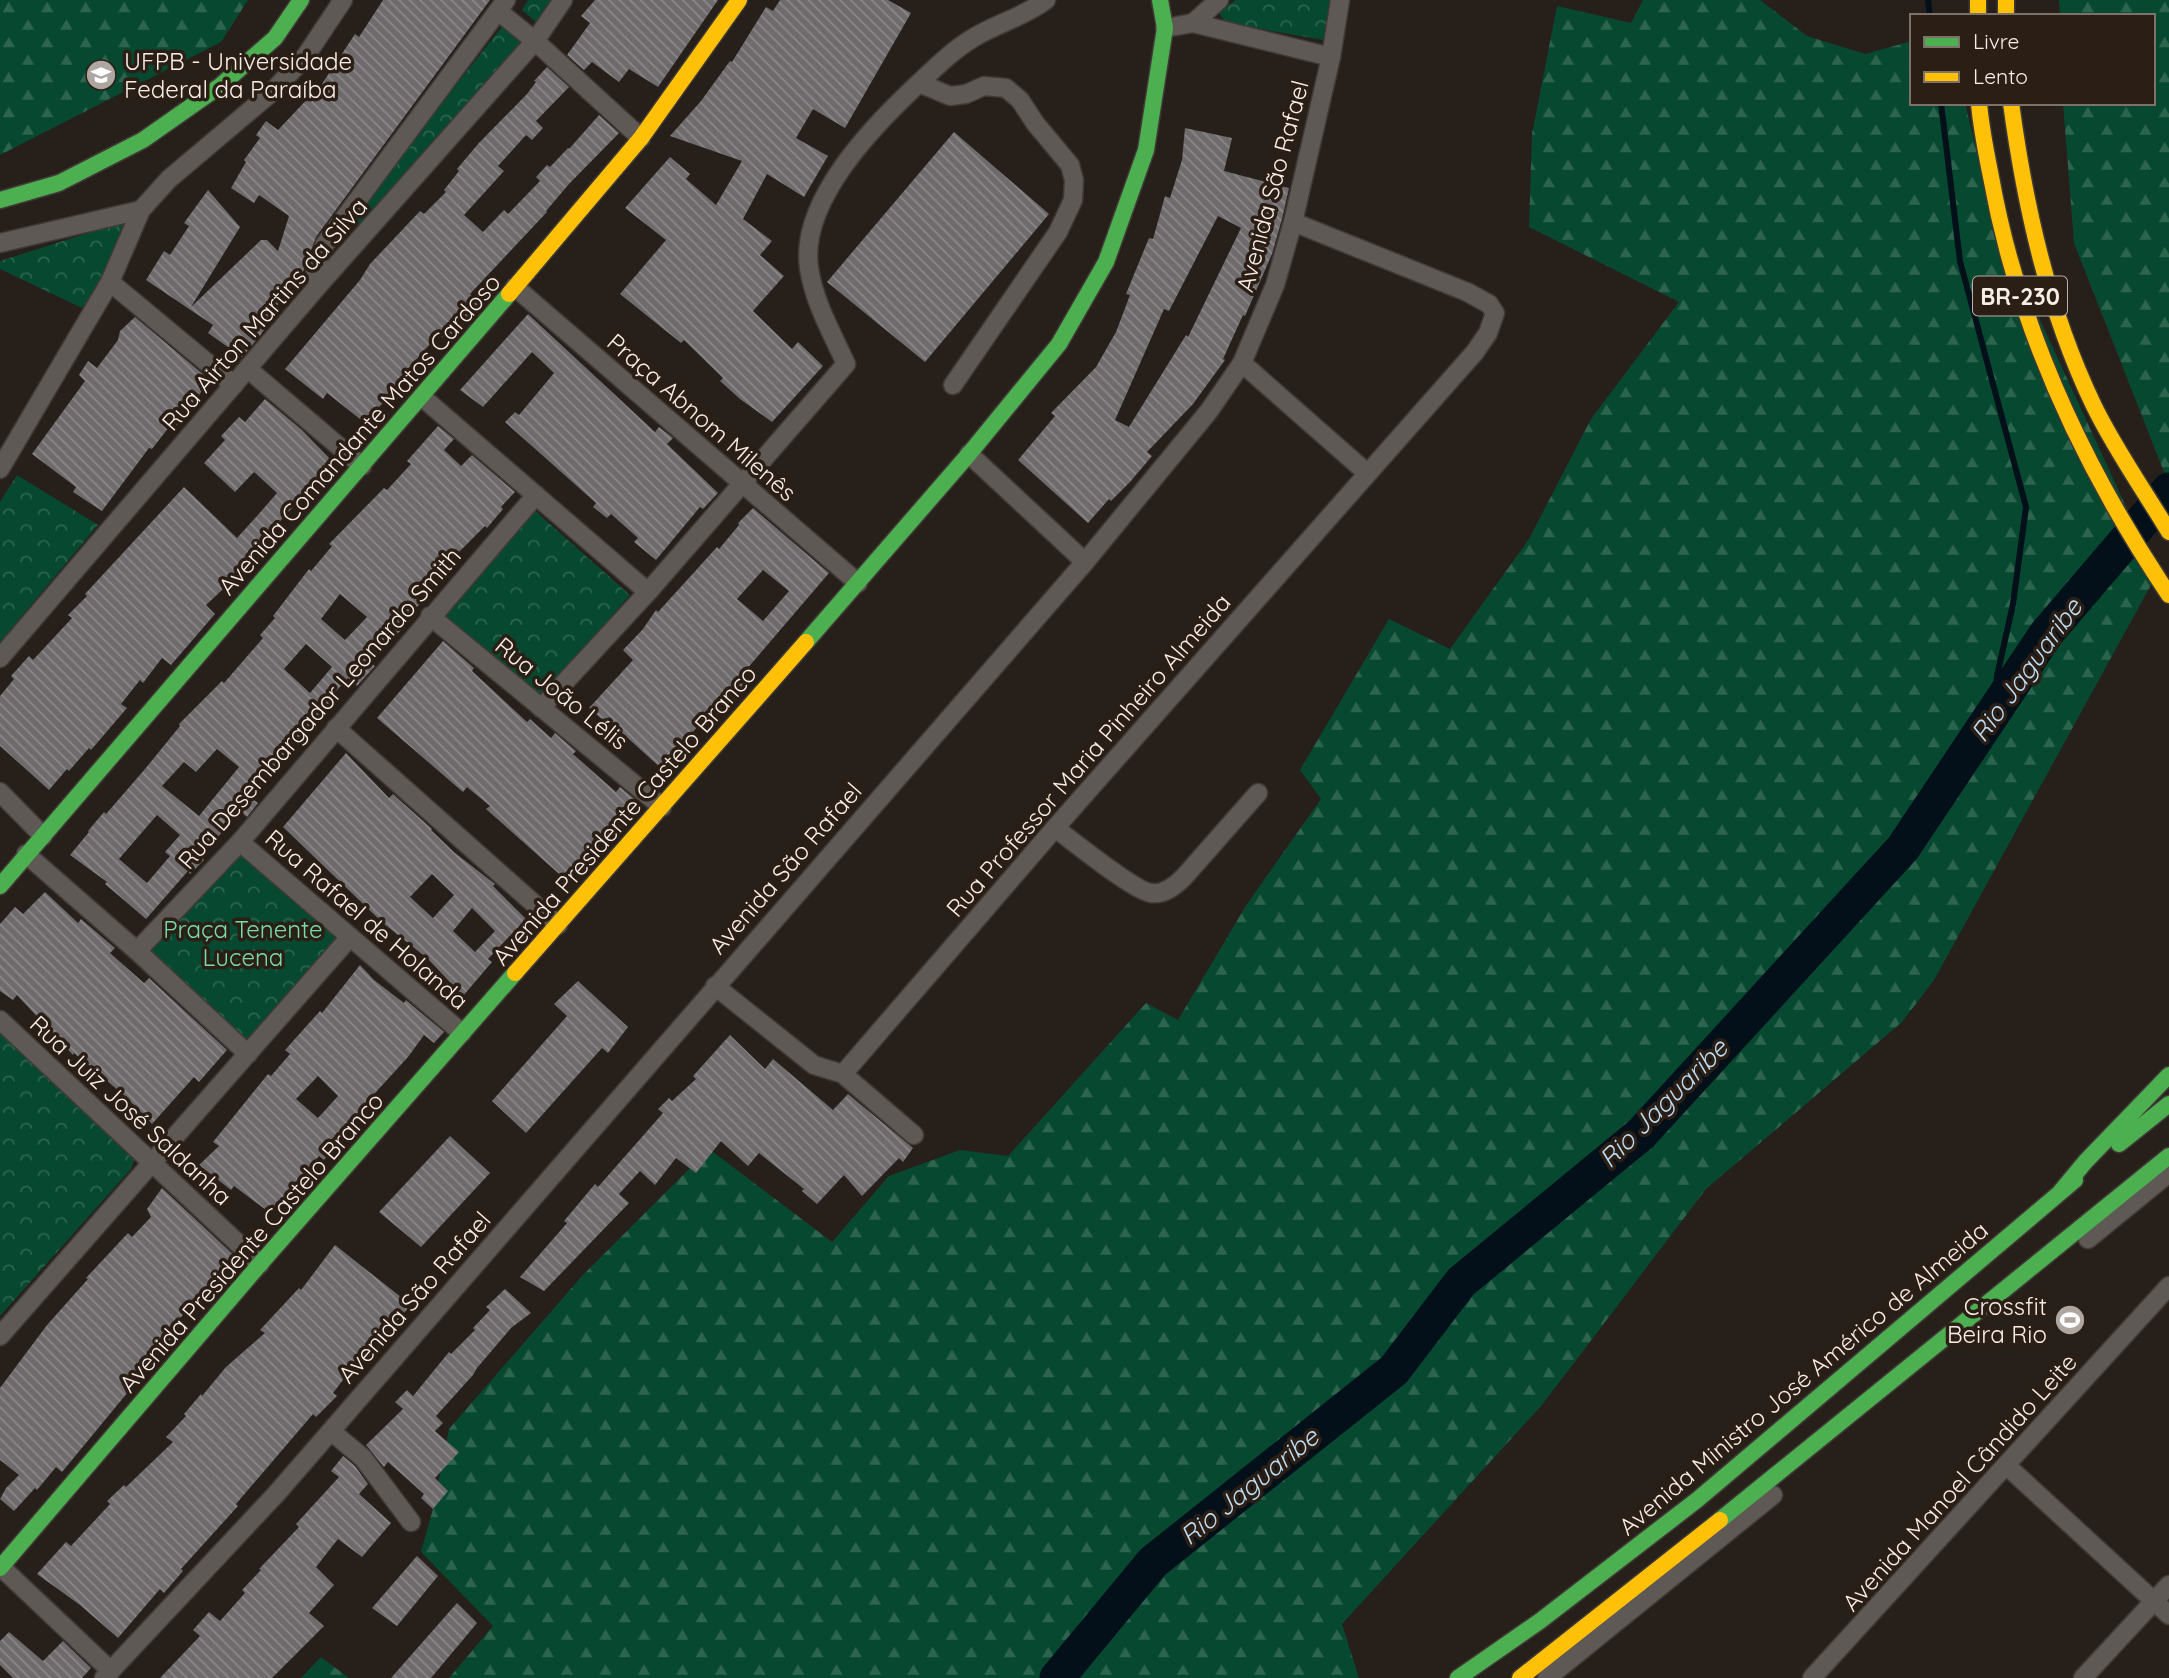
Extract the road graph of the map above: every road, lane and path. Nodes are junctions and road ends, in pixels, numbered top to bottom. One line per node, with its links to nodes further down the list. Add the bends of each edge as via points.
1 (301, 0): 18 (main road, via 275,38 220,86 143,140 59,184)
2 (343, 0): 19 (street, via 305,57 272,92 169,180)
3 (563, 0): 12 (street, Rua Airton Martins da Silva)
4 (739, 0): 17 (main road, Avenida Comandante Matos Cardoso)
5 (1046, 0): 14 (street, via 975,37)
6 (1160, 0): 11 (main road, Avenida Presidente Castelo Branco)
7 (1219, 0): 10 (street)
8 (1340, 0): 13 (street, Avenida São Rafael)
9 (502, 6): 12 (street); 23 (street, via 325,244 315,268)
10 (1193, 23): 11 (street); 13 (street)
11 (1165, 28): 30 (main road, Avenida Presidente Castelo Branco, via 1146,150 1106,262 1059,344)
12 (535, 41): 17 (street); 23 (street, Rua Airton Martins da Silva)
13 (1331, 57): 20 (street, Avenida São Rafael)
14 (919, 83): 28 (street, via 950,96 984,86 1006,88 1070,164 1074,180 1073,201 1058,232); 34 (street, via 877,125 841,171 811,228 809,267 823,315 846,364)
15 (1979, 105): 40 (main road, BR-230, via 2004,242 2045,365 2098,478)
16 (2011, 105): 36 (main road, BR-230, via 2048,288 2069,348 2094,406)
17 (641, 138): 24 (main road, Avenida Comandante Matos Cardoso)
18 (0, 200)
19 (141, 210): 21 (street); 22 (street)
20 (1293, 222): 25 (street, Avenida São Rafael, via 1275,285); 33 (street, Rua Professor Maria Pinheiro Almeida, via 1467,292 1489,304 1495,313 1475,352)
21 (0, 243)
22 (110, 282): 27 (street); 32 (street)
23 (318, 286): 26 (street, Rua Airton Martins da Silva)
24 (515, 287): 29 (main road, Avenida Comandante Matos Cardoso); 34 (street, Praça Abnom Milenês)
25 (1242, 363): 33 (street); 37 (street, Avenida São Rafael, via 1209,411)
26 (248, 369): 27 (street, Rua Airton Martins da Silva); 31 (street)
27 (234, 385): 42 (street, Rua Airton Martins da Silva)
28 (953, 385)
29 (422, 397): 31 (main road, Avenida Comandante Matos Cardoso); 35 (street)
30 (970, 454): 37 (street); 38 (main road, Avenida Presidente Castelo Branco)
31 (362, 467): 49 (main road, Avenida Comandante Matos Cardoso)
32 (0, 469)
33 (1367, 473): 48 (street, Rua Professor Maria Pinheiro Almeida)
34 (742, 483): 38 (street, Praça Abnom Milenês); 39 (street)
35 (536, 495): 39 (street); 41 (street, Rua Desembargador Leonardo Smith)
36 (2169, 532)
37 (1085, 562): 56 (street, Avenida São Rafael)
38 (858, 583): 47 (main road, Avenida Presidente Castelo Branco)
39 (648, 592): 43 (street)
40 (2169, 595)
41 (430, 617): 43 (street, Rua João Lélis); 44 (street, Rua Desembargador Leonardo Smith)
42 (0, 658)
43 (541, 708): 47 (street, Rua João Lélis)
44 (335, 728): 50 (street, Rua Desembargador Leonardo Smith); 53 (street)
45 (0, 792): 49 (street)
46 (1258, 793): 48 (street, via 1184,877 1159,893 1138,890)
47 (662, 807): 53 (main road, Avenida Presidente Castelo Branco)
48 (1055, 828): 60 (street, Rua Professor Maria Pinheiro Almeida)
49 (43, 835): 51 (main road, Avenida Comandante Matos Cardoso)
50 (240, 842): 54 (street, Rua Rafael de Holanda); 55 (street, Rua Desembargador Leonardo Smith)
51 (26, 854): 52 (main road, Avenida Comandante Matos Cardoso); 55 (street)
52 (0, 886)
53 (558, 925): 58 (main road, Avenida Presidente Castelo Branco)
54 (350, 937): 58 (street, Rua Rafael de Holanda); 59 (street)
55 (137, 951): 59 (street)
56 (715, 986): 60 (street, via 814,1065); 72 (street, Avenida São Rafael)
57 (0, 1020): 65 (street, Rua Juiz José Saldanha)
58 (462, 1033): 68 (main road, Avenida Presidente Castelo Branco)
59 (248, 1054): 65 (street)
60 (843, 1074): 63 (street)
61 (2169, 1075): 67 (main road)
62 (2169, 1104): 67 (main road, Avenida Ministro José Américo de Almeida)
63 (914, 1135)
64 (2169, 1156): 73 (main road)
65 (151, 1161): 68 (street, Rua Juiz José Saldanha); 70 (street)
66 (2169, 1173): 83 (street)
67 (2061, 1191): 71 (main road, Avenida Ministro José Américo de Almeida)
68 (260, 1264): 76 (main road, Avenida Presidente Castelo Branco)
69 (2169, 1286): 74 (street, Avenida Manoel Cândido Leite)
70 (0, 1336)
71 (1805, 1411): 73 (main road); 81 (main road, Avenida Ministro José Américo de Almeida, via 1564,1605)
72 (331, 1431): 75 (street, via 363,1458); 80 (street, Avenida São Rafael)
73 (1824, 1437): 82 (main road)
74 (2007, 1466): 78 (street); 84 (street, Avenida Manoel Cândido Leite)
75 (411, 1522)
76 (0, 1568): 80 (street)
77 (2169, 1585): 78 (street)
78 (2154, 1601): 79 (street); 85 (street)
79 (2169, 1615)
80 (108, 1674)
81 (1458, 1678)
82 (1520, 1678)
83 (1547, 1678)
84 (1812, 1678)
85 (2083, 1678)

